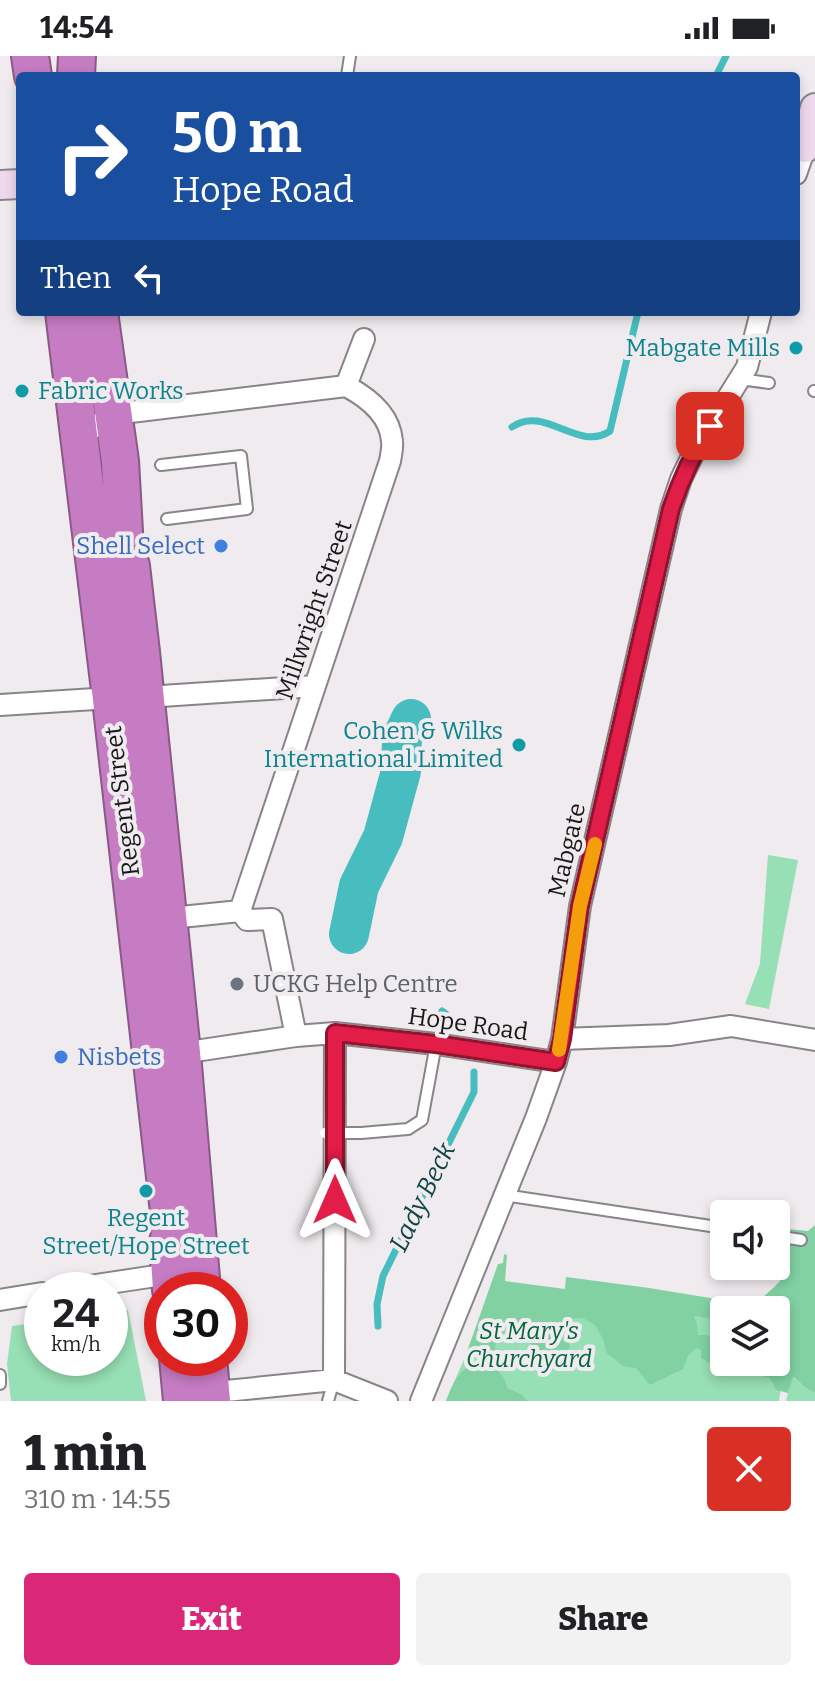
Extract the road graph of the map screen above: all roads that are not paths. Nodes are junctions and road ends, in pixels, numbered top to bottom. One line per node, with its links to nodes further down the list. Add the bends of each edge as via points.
1 (815, 108): 2 (street)
2 (803, 155)
3 (64, 316): 11 (highway, Regent Street)
4 (100, 316): 10 (highway, Regent Street)
5 (760, 316): 7 (street, Mabgate)
6 (364, 339): 9 (street)
7 (740, 379): 8 (lane); 23 (street, Mabgate, via 695,450 671,509 580,906)
8 (769, 383)
9 (346, 386): 10 (street); 15 (street, Millwright Street, via 366,397 388,425 393,443)
10 (114, 414): 11 (street); 14 (highway, Regent Street)
11 (80, 440): 16 (highway, Regent Street)
12 (161, 465): 13 (lane, via 241,456 247,509)
13 (167, 519)
14 (125, 549): 16 (street, via 118,570 127,654 124,675); 17 (highway, Regent Street)
15 (315, 686): 17 (street); 19 (street, Millwright Street)
16 (110, 690): 18 (street, via 95,699); 20 (highway, Regent Street)
17 (146, 697): 20 (highway, Regent Street)
18 (0, 705)
19 (240, 911): 20 (street); 22 (street, via 247,920 272,919)
20 (152, 921): 26 (highway, Regent Street); 33 (highway, Regent Street)
21 (335, 1033): 22 (street, Hope Road); 25 (street, Hope Road); 40 (street)
22 (296, 1036): 26 (street, Hope Road)
23 (562, 1039): 24 (street, via 669,1035 731,1026); 27 (street, Mabgate)
24 (815, 1040)
25 (436, 1044): 27 (street, Hope Road); 28 (lane, bridge, via 422,1120 408,1129)
26 (182, 1053): 34 (highway, Regent Street)
27 (556, 1062): 29 (street, Mabgate)
28 (325, 1133)
29 (504, 1195): 30 (lane); 46 (street, Mabgate)
30 (710, 1226)
31 (790, 1238): 32 (lane)
32 (801, 1240)
33 (170, 1272)
34 (200, 1272)
35 (24, 1296): 36 (street)
36 (0, 1300)
37 (0, 1375): 41 (lane)
38 (180, 1376): 42 (highway)
39 (210, 1376): 43 (highway)
40 (334, 1380): 43 (street, via 226,1391); 44 (lane); 45 (street)
41 (0, 1384)
42 (182, 1401)
43 (213, 1401)
44 (328, 1401)
45 (387, 1401)
46 (421, 1401)

